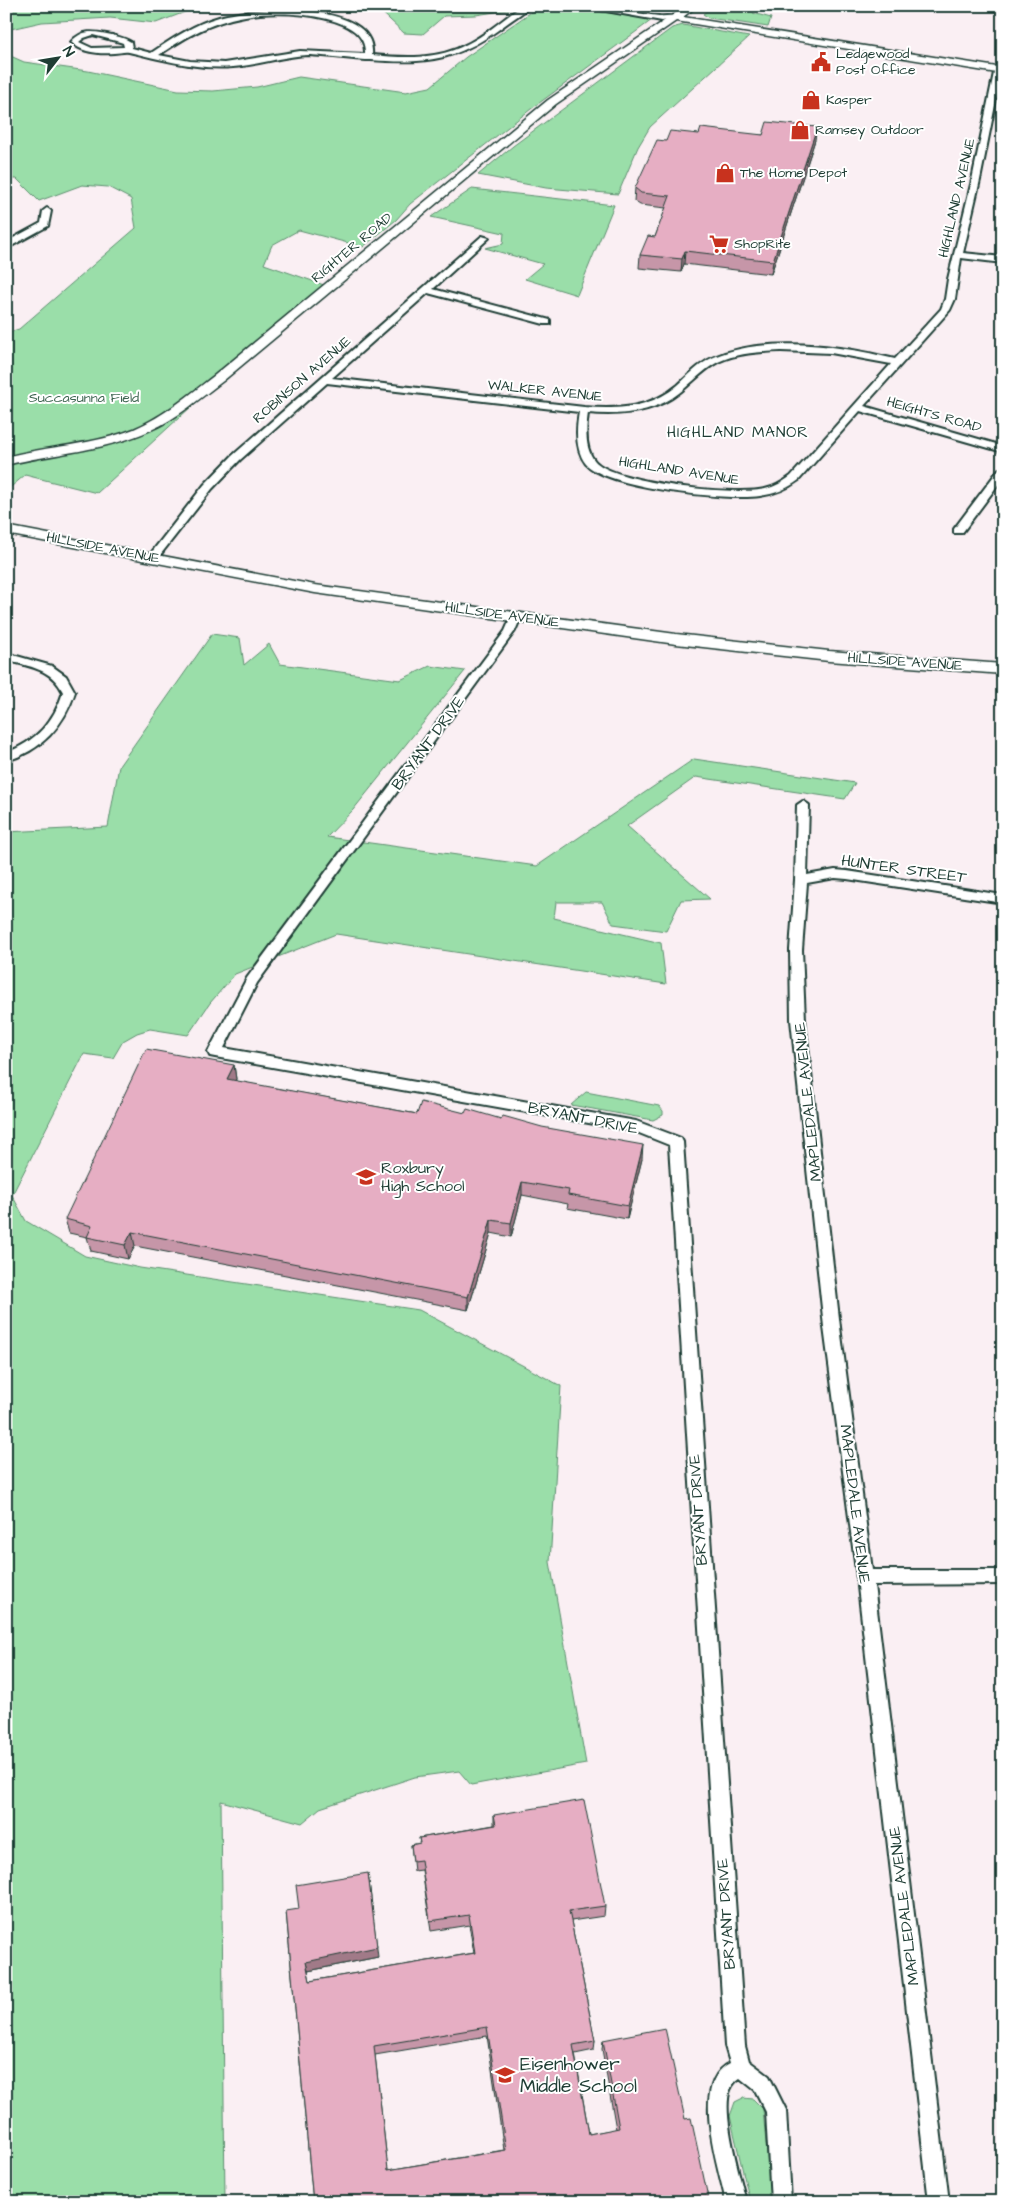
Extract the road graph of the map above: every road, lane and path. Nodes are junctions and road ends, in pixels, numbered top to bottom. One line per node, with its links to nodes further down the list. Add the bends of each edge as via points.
1 (527, 6): 8 (street, via 477,43 448,55 415,60)
2 (581, 6): 5 (street, via 662,19)
3 (609, 6): 5 (street)
4 (693, 6): 5 (street, RIGHTER ROAD)
5 (674, 18): 9 (street); 22 (street, RIGHTER ROAD, via 552,102 172,414 134,433)
6 (128, 49): 6 (street, via 123,40 93,33 81,36 75,42 108,52); 7 (street)
7 (152, 56): 8 (street, via 214,66 302,53); 8 (street, via 212,22 275,11 318,15 350,24 370,42)
8 (368, 58)
9 (1000, 71): 13 (street, HIGHLAND AVENUE)
10 (47, 211): 12 (street, via 45,224)
11 (485, 238): 15 (street, ROBINSON AVENUE)
12 (6, 246)
13 (958, 255): 14 (street); 17 (street, HIGHLAND AVENUE, via 945,310)
14 (1003, 260)
15 (426, 290): 16 (street); 18 (street, ROBINSON AVENUE)
16 (547, 322)
17 (896, 362): 19 (street, HIGHLAND AVENUE); 20 (street, WALKER AVENUE, via 839,350 809,348 743,352 703,367 673,394 657,402 626,410)
18 (325, 380): 20 (street, WALKER AVENUE); 26 (street, ROBINSON AVENUE, via 236,458 208,487)
19 (857, 407): 20 (street, HIGHLAND AVENUE, via 790,483 772,491 746,495 632,481 606,474 590,462 584,448); 21 (street, HEIGHTS ROAD)
20 (584, 410)
21 (1003, 449)
22 (6, 461)
23 (1003, 471): 25 (street)
24 (6, 530): 26 (main road, HILLSIDE AVENUE)
25 (958, 531)
26 (152, 557): 27 (main road, HILLSIDE AVENUE, via 315,589)
27 (516, 617): 29 (main road, HILLSIDE AVENUE, via 837,657); 36 (street, BRYANT DRIVE, via 510,631 252,982 215,1052 636,1126 676,1142 735,2046)
28 (6, 656): 30 (street, via 48,668 62,678 70,692 53,727 38,742)
29 (1003, 669)
30 (6, 757)
31 (803, 805): 32 (street, MAPLEDALE AVENUE)
32 (801, 880): 33 (street, HUNTER STREET, via 847,875); 35 (street, MAPLEDALE AVENUE, via 796,950 798,1020 832,1328)
33 (1003, 899)
34 (1003, 1577): 35 (street)
35 (865, 1578): 39 (street, MAPLEDALE AVENUE)
36 (741, 2067): 37 (street, via 727,2076 717,2105); 38 (street, via 762,2082 776,2110)
37 (736, 2202)
38 (781, 2202)
39 (939, 2202)

